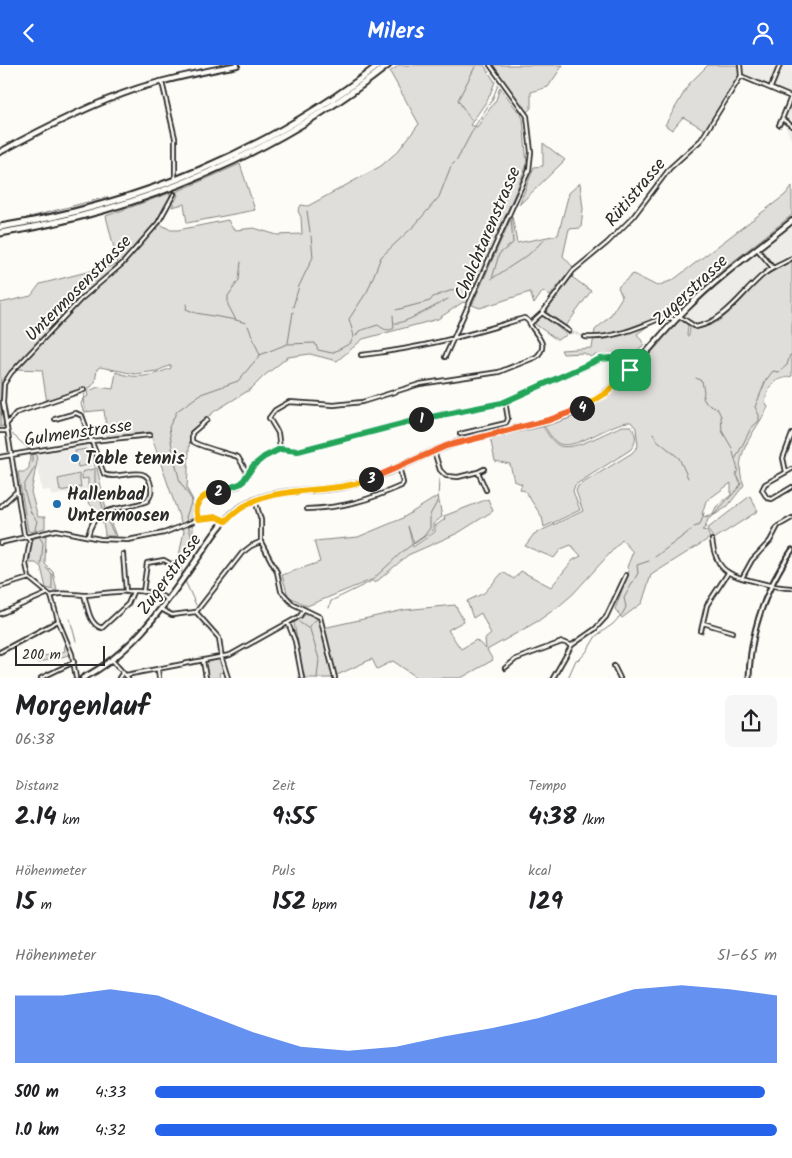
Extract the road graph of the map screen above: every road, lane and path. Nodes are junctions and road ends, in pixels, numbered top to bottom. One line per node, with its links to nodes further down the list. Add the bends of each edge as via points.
1 (237, 65): 8 (main road)
2 (380, 65): 17 (highway, via 290,126 200,171 113,202)
3 (388, 65): 18 (highway, via 303,124 202,176 95,213)
4 (490, 65): 28 (street, Chalchtarenstrasse, via 527,117 530,170)
5 (740, 65): 7 (street)
6 (780, 65): 9 (street)
7 (741, 76): 9 (street); 22 (street, Rütistrasse, via 701,140 670,168 633,217 573,271)
8 (162, 82): 13 (main road, via 66,118); 14 (street, via 175,138)
9 (772, 87): 10 (street, via 791,97)
10 (782, 119): 11 (street); 12 (street)
11 (779, 125)
12 (792, 126)
13 (0, 152)
14 (175, 177)
15 (174, 195): 36 (street, Untermosenstrasse, via 158,223 122,264 81,299 7,378 3,389)
16 (792, 221): 19 (main road, Zugerstrasse)
17 (0, 227)
18 (0, 233)
19 (757, 249): 21 (street); 23 (main road, Zugerstrasse)
20 (792, 258): 21 (street)
21 (773, 269): 23 (street, via 711,321 696,327)
22 (542, 313): 25 (street, Rütistrasse); 26 (street)
23 (679, 315): 24 (main road, Zugerstrasse)
24 (675, 320): 27 (street, via 666,316 607,337); 31 (main road, Zugerstrasse)
25 (531, 323): 28 (street, via 524,318); 43 (street, via 542,340 540,354 499,372 420,384 350,404 299,401 285,404 269,418 278,433)
26 (570, 331)
27 (585, 337)
28 (453, 339): 29 (street, via 406,351); 30 (street, Chalchtarenstrasse)
29 (361, 355)
30 (445, 357)
31 (630, 370): 33 (street, via 611,358 600,359); 44 (main road, Zugerstrasse, via 606,393 578,410)
32 (84, 389): 36 (street, via 16,413)
33 (505, 401): 39 (street, via 506,423); 43 (street, via 419,419 298,451)
34 (55, 419): 42 (street, via 76,413 82,416)
35 (208, 420): 52 (street, via 192,433 192,441 238,457)
36 (6, 425): 38 (street, Untermosenstrasse)
37 (0, 431): 38 (street)
38 (7, 431): 45 (street, Untermosenstrasse)
39 (460, 434)
40 (792, 434): 50 (street, via 783,458)
41 (150, 435): 42 (street, Gulmenstrasse)
42 (92, 441): 45 (street, Gulmenstrasse); 63 (street, via 102,473 110,476 144,474 150,481 151,493 144,502 97,515)
43 (280, 449): 52 (street, via 260,459)
44 (434, 450): 47 (main road, Zugerstrasse); 51 (street, via 440,470 446,476)
45 (11, 455): 46 (street, Gulmenstrasse); 55 (street, Untermosenstrasse)
46 (0, 457)
47 (399, 466): 56 (main road, Zugerstrasse, via 353,485 273,494); 58 (street, via 403,483 400,486 359,503)
48 (484, 469): 51 (street)
49 (792, 469): 50 (street)
50 (786, 472): 53 (street, via 765,484 762,490 767,498 772,499)
51 (478, 473): 54 (street)
52 (248, 474): 59 (street, via 239,486 202,497 197,506)
53 (792, 487)
54 (486, 490)
55 (16, 492): 57 (street); 62 (street, Untermosenstrasse)
56 (255, 500): 61 (main road, Zugerstrasse); 65 (street, via 261,520)
57 (0, 507)
58 (307, 509)
59 (198, 519): 61 (street, via 217,517); 63 (street, via 140,539 113,540)
60 (792, 519): 73 (street, via 778,526 770,541 752,559)
61 (226, 521): 83 (main road, Zugerstrasse)
62 (25, 536): 63 (street, via 45,531); 66 (street); 72 (street, Untermosenstrasse, via 30,541 26,564)
63 (88, 536)
64 (712, 540): 70 (street, via 716,559)
65 (260, 542): 85 (street, via 277,572 281,591 293,604); 86 (street, via 242,553)
66 (0, 543)
67 (792, 550): 74 (street)
68 (123, 554): 77 (street)
69 (175, 563): 80 (street, via 147,563)
70 (728, 573): 73 (street); 90 (street, via 707,605)
71 (626, 575): 93 (street, via 606,617)
72 (29, 578): 75 (street); 79 (street)
73 (742, 578): 74 (street)
74 (771, 585): 76 (street); 115 (street, via 755,632)
75 (0, 587)
76 (792, 588)
77 (126, 592): 78 (street); 81 (street)
78 (133, 592): 80 (street); 81 (street, via 131,601 102,628 92,620)
79 (47, 593): 82 (street); 87 (street)
80 (144, 593): 83 (street)
81 (84, 595): 82 (street)
82 (51, 596): 88 (street)
83 (167, 599): 84 (main road, Zugerstrasse)
84 (161, 609): 86 (street, via 172,615); 96 (main road, Zugerstrasse, via 135,640)
85 (304, 609): 89 (street, via 300,616); 112 (street, via 320,617)
86 (196, 612): 95 (street, via 219,638)
87 (0, 614)
88 (58, 620): 94 (street); 98 (street)
89 (288, 623): 95 (street, via 235,653); 111 (street)
90 (703, 623): 91 (street); 92 (street)
91 (702, 631)
92 (733, 632)
93 (572, 645): 100 (street, via 562,642 516,659); 113 (street)
94 (0, 652)
95 (222, 656): 97 (street); 110 (street)
96 (112, 660): 102 (street); 106 (main road, Zugerstrasse)
97 (203, 661): 101 (street); 109 (street)
98 (74, 662): 104 (street); 105 (street)
99 (614, 666): 114 (street)
100 (505, 668)
101 (158, 669): 103 (street); 108 (street)
102 (123, 672): 103 (street); 107 (street)
103 (127, 677)
104 (41, 678)
105 (76, 678)
106 (83, 678)
107 (119, 678)
108 (159, 678)
109 (206, 678)
110 (228, 678)
111 (302, 678)
112 (336, 678)
113 (553, 678)
114 (620, 678)
115 (749, 678)

